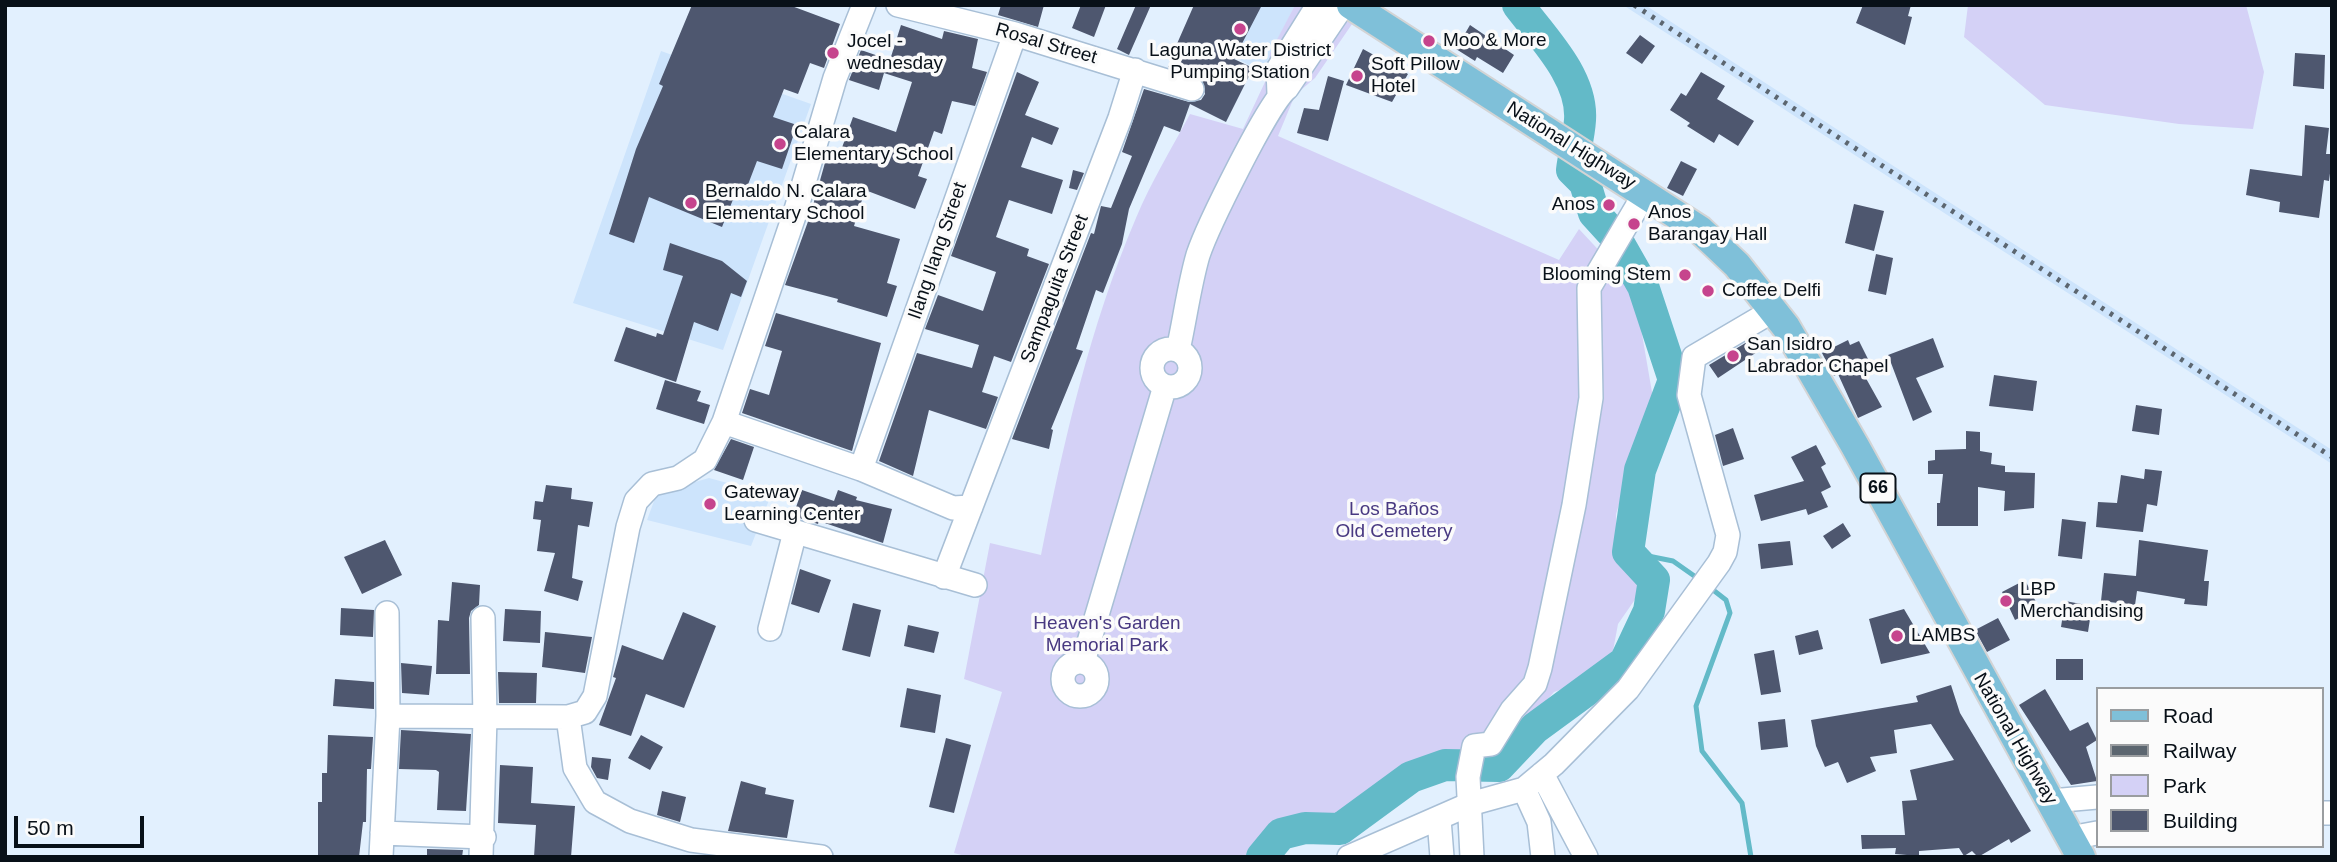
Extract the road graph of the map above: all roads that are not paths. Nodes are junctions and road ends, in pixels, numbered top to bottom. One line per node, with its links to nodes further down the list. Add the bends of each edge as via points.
1 (864, 5): 12 (street, via 835,78)
2 (898, 5): 6 (street, Rosal Street)
3 (1318, 5): 9 (street, via 1278,69)
4 (1343, 5): 9 (street)
5 (1351, 5): 10 (main road, National Highway / 66)
6 (1015, 34): 7 (street, Rosal Street); 13 (street, Ilang Ilang Street)
7 (1135, 70): 8 (street, Rosal Street); 14 (street, Sampaguita Street)
8 (1192, 89)
9 (1279, 94): 22 (street, via 1199,254 1178,350 1188,359 1188,378 1178,386 1165,386)
10 (1645, 193): 11 (main road, National Highway / 66, via 1700,230); 29 (street, via 1589,288 1591,398 1540,668 1535,684 1491,744 1474,746 1468,777)
11 (1774, 310): 26 (street, via 1694,357 1689,395 1728,535 1725,552 1628,689); 28 (main road, National Highway / 66, via 1855,446)
12 (724, 422): 13 (street); 24 (street, via 705,460 678,478 652,484 636,501 595,696 585,712)
13 (861, 469): 14 (street, via 953,508)
14 (971, 507): 17 (street, Sampaguita Street)
15 (756, 520): 16 (street)
16 (795, 532): 17 (street); 21 (street)
17 (944, 578): 18 (street)
18 (975, 585)
19 (387, 613): 23 (street)
20 (483, 618): 25 (street)
21 (770, 629)
22 (1083, 662)
23 (388, 716): 25 (street); 31 (street)
24 (568, 717): 25 (street); 35 (street, via 575,768 595,802 631,821 691,840)
25 (485, 718): 33 (street)
26 (1533, 782): 29 (street); 39 (street); 40 (street)
27 (2096, 797): 28 (street)
28 (2051, 801): 32 (main road, National Highway / 66)
29 (1470, 804): 30 (street); 38 (street)
30 (1439, 819): 36 (street); 37 (street)
31 (382, 833): 33 (street); 34 (street)
32 (2083, 843)
33 (483, 847)
34 (381, 857)
35 (821, 857)
36 (1349, 857)
37 (1442, 857)
38 (1472, 857)
39 (1543, 857)
40 (1586, 857)

